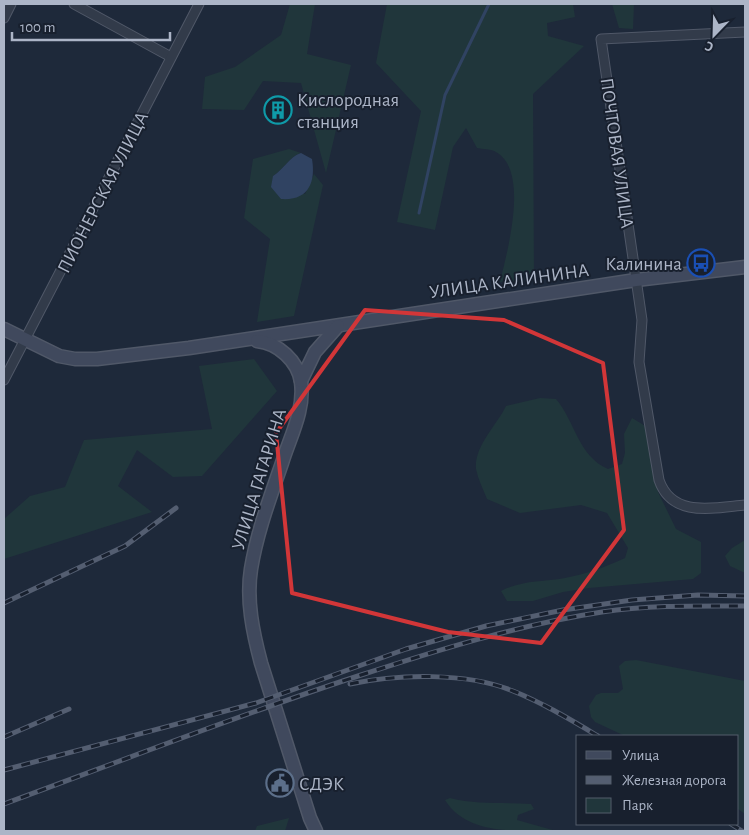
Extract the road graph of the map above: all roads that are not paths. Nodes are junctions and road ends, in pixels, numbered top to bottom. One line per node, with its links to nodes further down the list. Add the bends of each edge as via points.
1 (11, 4): 4 (street)
2 (74, 4): 6 (street)
3 (199, 4): 6 (street, ПИОНЕРСКАЯ УЛИЦА)
4 (4, 18)
5 (745, 32): 8 (street, ПОЧТОВАЯ УЛИЦА, via 601,39)
6 (171, 57): 12 (street, ПИОНЕРСКАЯ УЛИЦА)
7 (745, 267): 8 (main road, УЛИЦА КАЛИНИНА)
8 (636, 280): 9 (main road, УЛИЦА КАЛИНИНА); 15 (street, ПОЧТОВАЯ УЛИЦА, via 642,320 639,362 663,492 681,505 704,508)
9 (338, 326): 11 (main road, УЛИЦА КАЛИНИНА); 14 (main road, via 314,352)
10 (4, 329): 12 (main road, УЛИЦА КАЛИНИНА)
11 (247, 340): 12 (main road, УЛИЦА КАЛИНИНА, via 98,359 59,356); 14 (main road, УЛИЦА ГАГАРИНА, via 262,341 283,351 292,360)
12 (25, 341): 13 (street, ПИОНЕРСКАЯ УЛИЦА)
13 (4, 380)
14 (301, 380): 16 (main road, УЛИЦА ГАГАРИНА, via 300,409 257,540 250,595 254,637)
15 (745, 505)
16 (316, 831)

